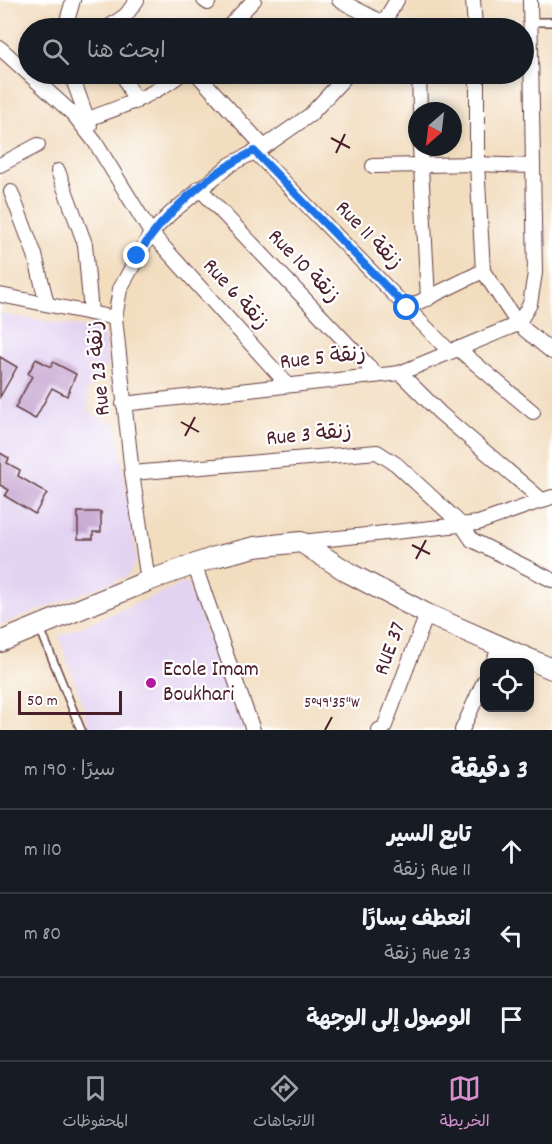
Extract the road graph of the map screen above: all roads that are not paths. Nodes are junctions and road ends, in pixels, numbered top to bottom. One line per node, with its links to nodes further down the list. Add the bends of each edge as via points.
1 (73, 0): 9 (street)
2 (137, 0): 10 (street)
3 (254, 0): 11 (street)
4 (339, 0): 8 (street)
5 (398, 0): 13 (street)
6 (473, 0): 14 (street)
7 (530, 0): 15 (street)
8 (361, 5): 12 (street)
9 (68, 18)
10 (122, 18)
11 (236, 18)
12 (374, 18)
13 (387, 18)
14 (474, 18)
15 (529, 18)
16 (534, 22): 17 (lane)
17 (552, 22)
18 (0, 48): 19 (street)
19 (18, 64)
20 (40, 84): 32 (street, via 73,114)
21 (75, 84): 31 (street)
22 (127, 84): 29 (street)
23 (168, 84): 29 (street)
24 (205, 84): 34 (street, Rue 11 زنقة)
25 (339, 84): 34 (street, Rue 23 زنقة, via 310,115)
26 (419, 84): 30 (street)
27 (477, 84): 37 (street)
28 (528, 84): 40 (street)
29 (135, 102): 31 (street)
30 (420, 102)
31 (88, 119): 32 (street)
32 (95, 142): 44 (street, Rue 6 زنقة)
33 (38, 145): 38 (street)
34 (259, 149): 42 (street, Rue 23 زنقة); 49 (street, Rue 11 زنقة)
35 (421, 156): 36 (street)
36 (421, 164): 37 (street); 39 (street); 47 (street)
37 (477, 164): 40 (street); 45 (street)
38 (0, 165)
39 (373, 166)
40 (532, 166): 52 (street, via 535,273 530,304)
41 (58, 171): 50 (street, via 85,244)
42 (199, 188): 44 (street, Rue 23 زنقة); 56 (street, Rue 10 زنقة)
43 (11, 192): 48 (street, via 35,255)
44 (151, 234): 51 (street, Rue 23 زنقة, via 120,289); 57 (street, Rue 6 زنقة)
45 (483, 271): 47 (street); 52 (street)
46 (0, 295): 48 (street)
47 (428, 299): 49 (street)
48 (47, 304): 50 (street)
49 (407, 308): 53 (street, Rue 11 زنقة)
50 (91, 313): 51 (street)
51 (115, 318): 58 (street, Rue 23 زنقة)
52 (518, 324): 53 (street, Rue 5 زنقة); 54 (street)
53 (453, 350): 55 (street, Rue 5 زنقة); 59 (street, Rue 11 زنقة)
54 (552, 352)
55 (400, 373): 56 (street, Rue 5 زنقة); 61 (street, via 440,413)
56 (377, 375): 57 (street, Rue 5 زنقة)
57 (287, 384): 58 (street, Rue 5 زنقة)
58 (123, 404): 60 (street, Rue 23 زنقة)
59 (533, 412)
60 (132, 473): 62 (street, Rue 3 زنقة, via 372,451 396,464); 66 (street, Rue 23 زنقة)
61 (548, 499): 62 (street, via 495,519)
62 (462, 525): 63 (street); 65 (street, Rue 3 زنقة, via 481,546)
63 (301, 543): 64 (street, via 255,547); 67 (street)
64 (194, 564): 66 (street); 75 (street)
65 (552, 580)
66 (148, 581): 68 (street)
67 (427, 614): 70 (street); 73 (street, RUE 37)
68 (39, 626): 69 (street); 74 (lane)
69 (0, 642)
70 (496, 655): 71 (street)
71 (552, 669)
72 (480, 690): 76 (street)
73 (384, 729)
74 (81, 730)
75 (253, 730)
76 (462, 730)

